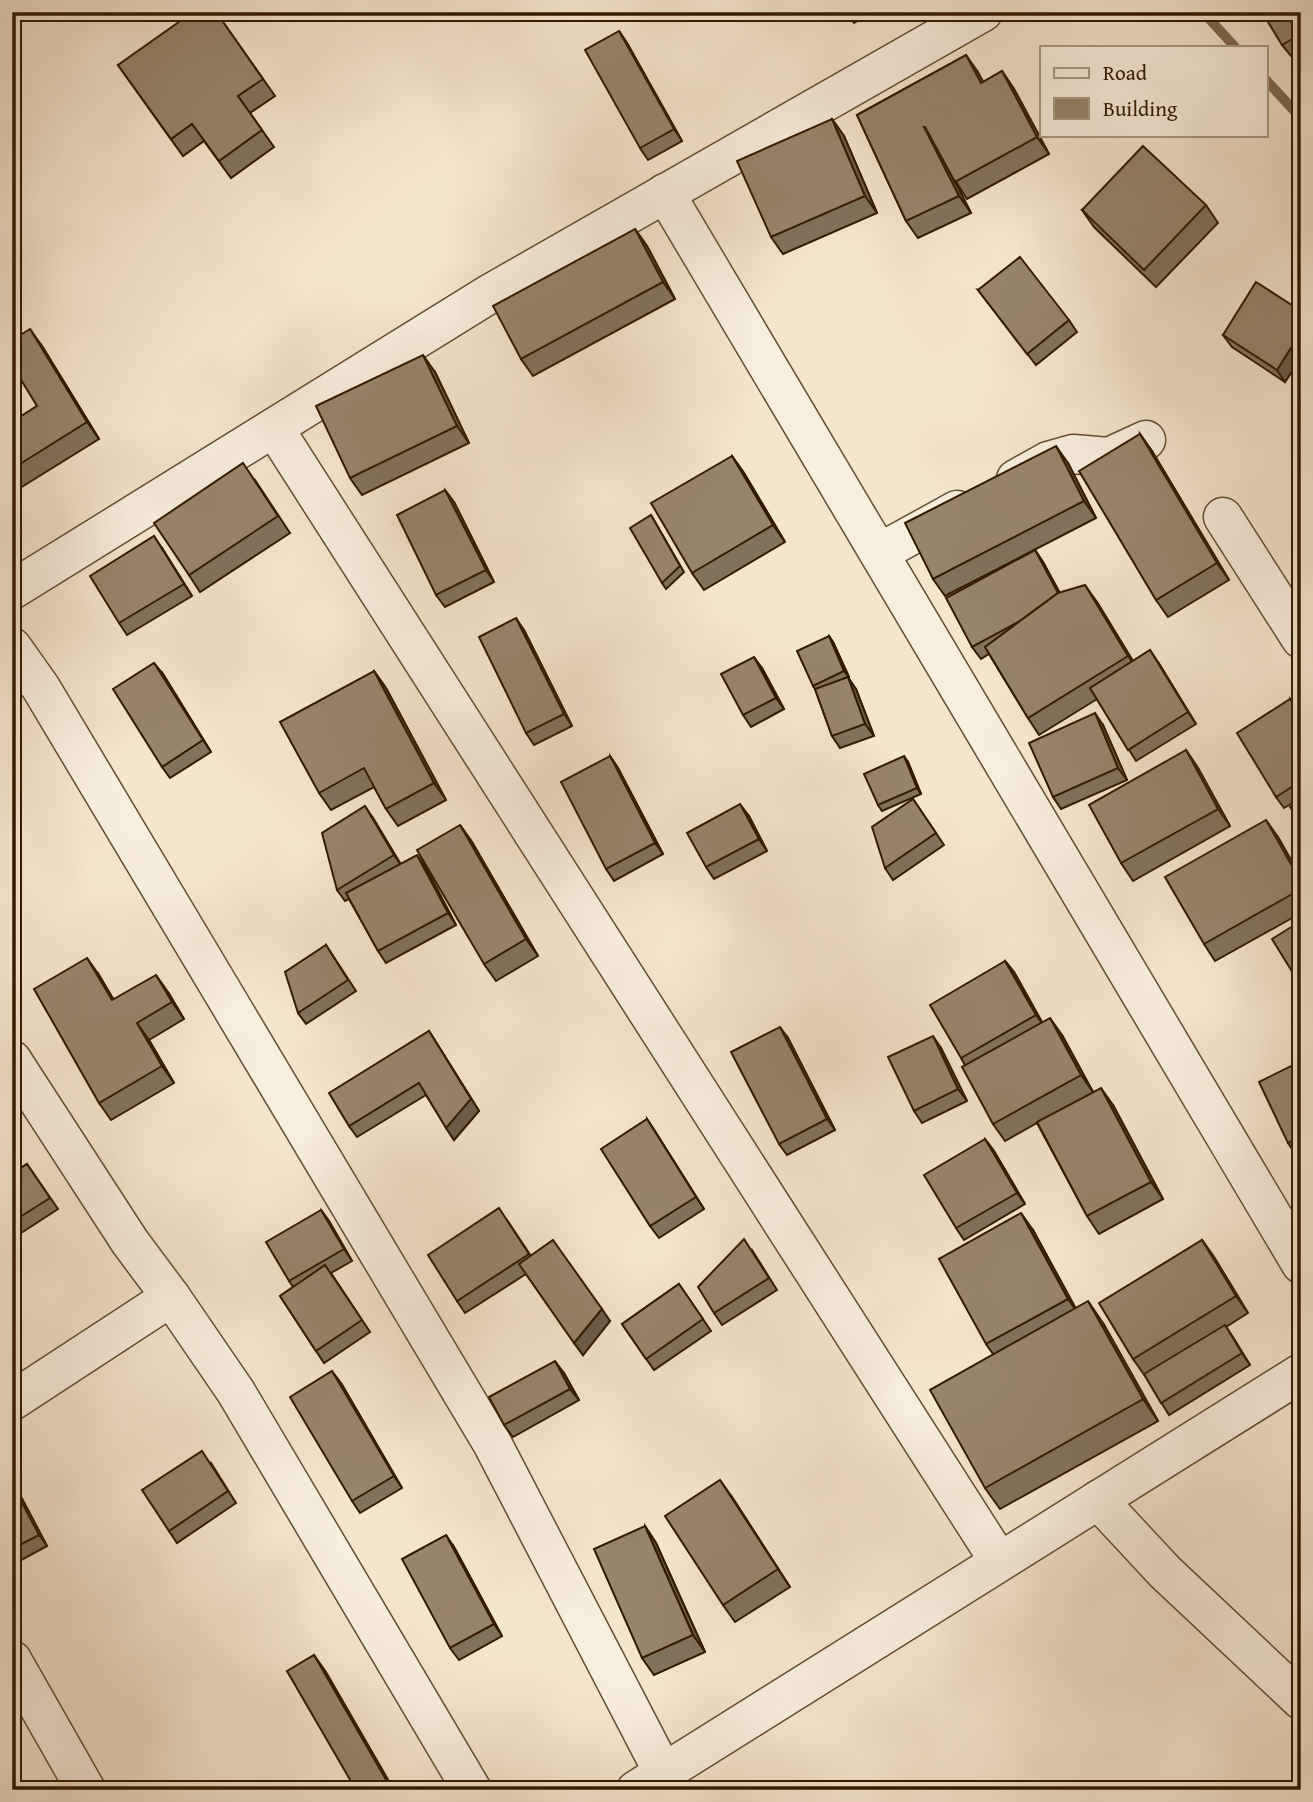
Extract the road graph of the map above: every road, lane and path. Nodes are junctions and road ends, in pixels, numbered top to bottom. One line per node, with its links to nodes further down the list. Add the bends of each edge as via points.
1 (983, 12): 2 (street)
2 (665, 193): 3 (street, via 491,293); 6 (street)
3 (274, 428): 7 (street); 16 (street)
4 (1146, 440): 6 (street, via 1109,457 1073,454 1048,461)
5 (1223, 517): 8 (street)
6 (879, 553): 11 (street)
7 (12, 590)
8 (1301, 639)
9 (12, 647): 19 (street, via 492,1443)
10 (12, 1060): 12 (street)
11 (1301, 1264)
12 (171, 1297): 14 (street); 21 (street, via 236,1392)
13 (1301, 1373): 15 (street)
14 (12, 1401)
15 (1098, 1500): 16 (street); 18 (street, via 1165,1572)
16 (999, 1561): 19 (street)
17 (12, 1660): 20 (street)
18 (1301, 1700)
19 (649, 1781)
20 (86, 1790)
21 (472, 1790)

